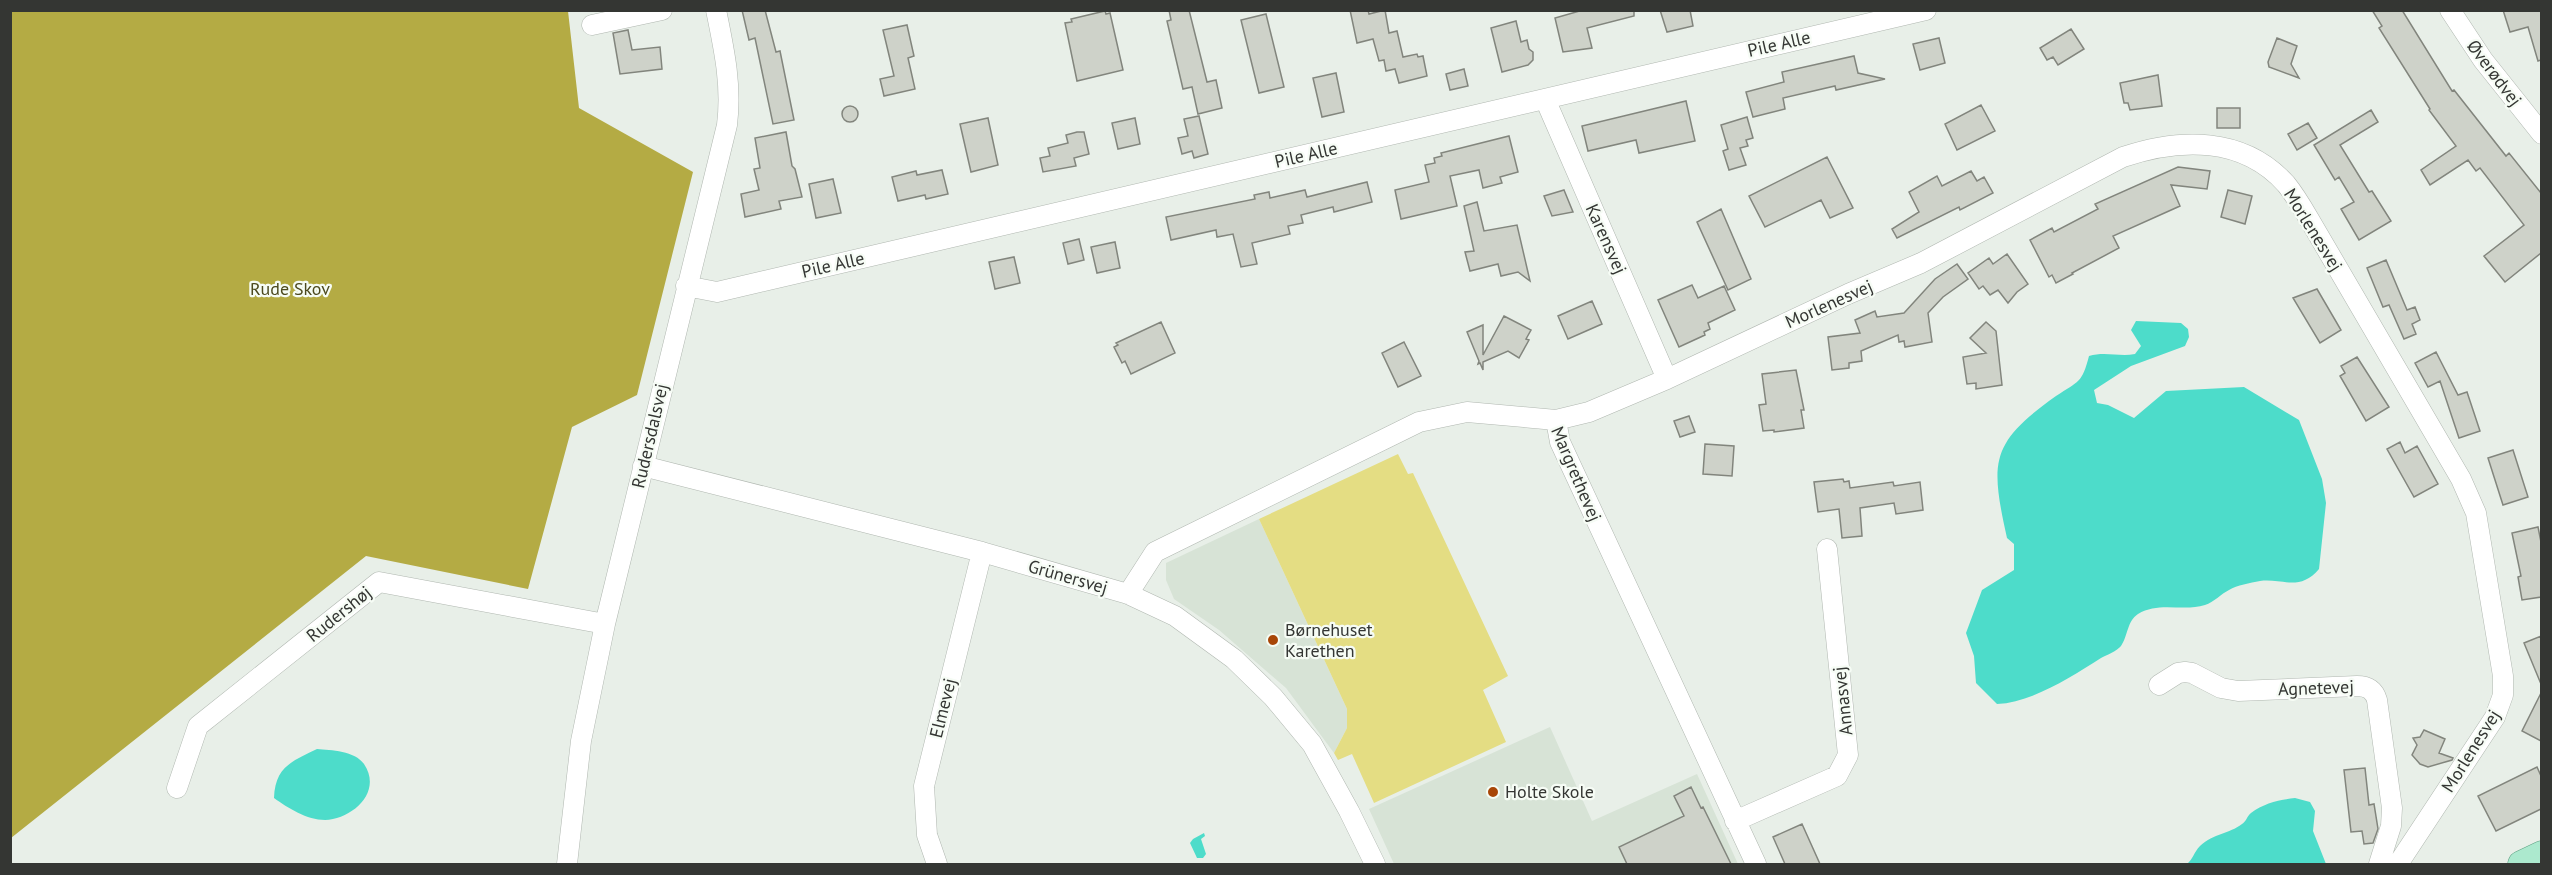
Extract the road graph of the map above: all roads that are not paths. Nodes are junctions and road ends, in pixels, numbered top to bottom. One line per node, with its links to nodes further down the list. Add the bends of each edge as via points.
1 (663, 10): 5 (street)
2 (716, 10): 8 (street, Rudersdalsvej, via 730,100)
3 (2450, 10): 7 (street, Øverødvej)
4 (1918, 11): 6 (street, Pile Alle)
5 (592, 25)
6 (1545, 99): 8 (street, Pile Alle, via 717,292); 9 (street, Karensvej)
7 (2541, 134)
8 (686, 286): 11 (street, Rudersdalsvej)
9 (1667, 379): 10 (street, Morlenesvej, via 1589,412); 25 (street, Morlenesvej, via 1922,263 2124,157 2165,146 2200,144 2238,150 2258,161 2286,184 2309,219 2461,479 2480,529 2502,668 2501,703)
10 (1556, 420): 14 (street, Margrethevej, via 1467,412 1419,422 1155,552); 18 (street, Margrethevej, via 1560,442)
11 (643, 466): 13 (street, Grünersvej); 15 (street, Rudersdalsvej)
12 (1827, 549): 18 (street, Annasvej, via 1848,755 1837,776)
13 (982, 552): 14 (street, Grünersvej); 21 (street, Elmevej, via 924,786 927,835)
14 (1128, 594): 22 (street, Grünersvej, via 1175,616 1224,650 1273,697 1312,744)
15 (605, 624): 17 (street, Rudershøj, via 379,582 198,726); 20 (street, Rudersdalsvej, via 580,741)
16 (2159, 685): 24 (street, Agnetevej, via 2185,672 2238,691 2357,686 2370,689 2377,700 2392,808 2391,826)
17 (177, 788)
18 (1735, 821): 23 (street, Margrethevej)
19 (2541, 854): 26 (main road)
20 (567, 864)
21 (937, 864)
22 (1375, 864)
23 (1756, 864)
24 (2379, 864)
25 (2398, 864)
26 (2521, 864)

